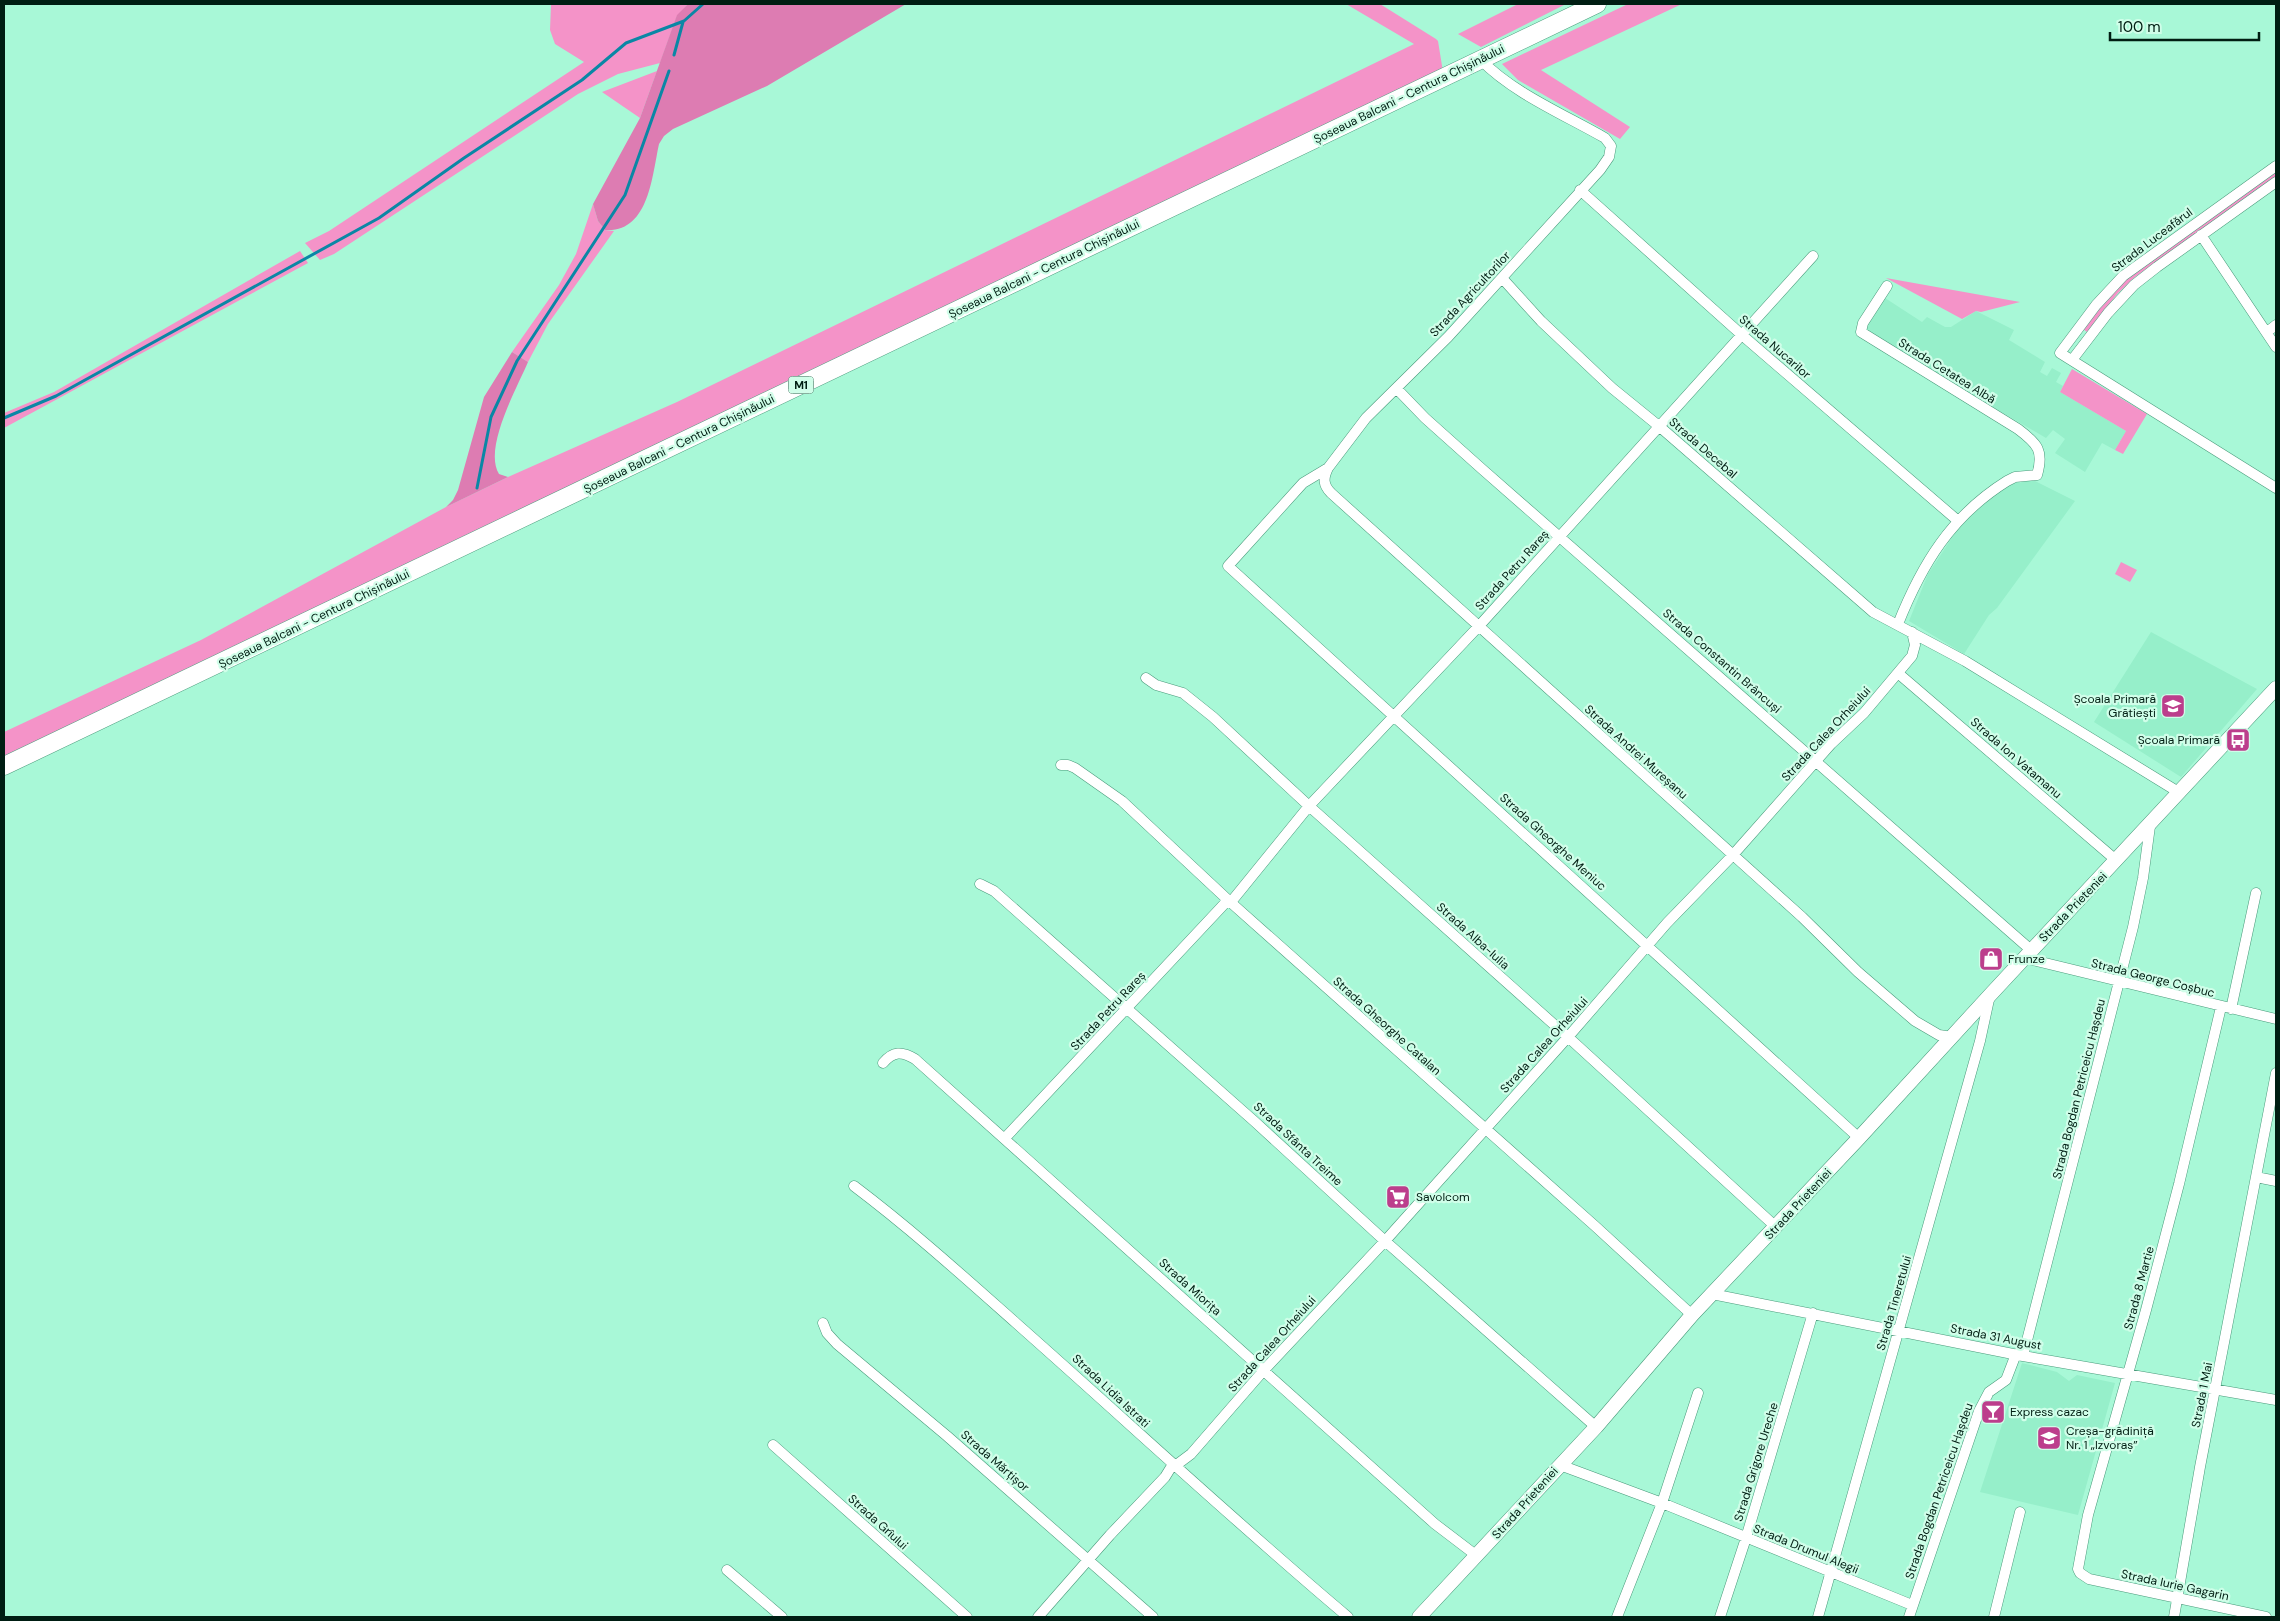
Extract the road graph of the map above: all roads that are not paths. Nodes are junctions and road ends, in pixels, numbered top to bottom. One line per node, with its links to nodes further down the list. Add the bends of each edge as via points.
1 (1597, 4): 2 (highway, Șoseaua Balcani - Centura Chișinăului / M1)
2 (1481, 60): 5 (street, Strada Agricultorilor, via 1514,86 1605,138 1611,146 1609,157); 31 (highway, Șoseaua Balcani - Centura Chișinăului / M1)
3 (2276, 166): 14 (street, Strada Luceafărul, via 2123,276 2096,305 2060,353)
4 (2276, 182): 6 (street, Strada Luceafărul)
5 (1580, 190): 8 (street, Strada Agricultorilor); 12 (street, Strada Nucarilor)
6 (2201, 235): 11 (street); 14 (street, Strada Luceafărul, via 2134,285)
7 (1813, 256): 12 (street, Strada Petru Rareș)
8 (1502, 278): 15 (street, Strada Agricultorilor); 16 (street, Strada Decebal, via 1592,370)
9 (1887, 286): 19 (street, Strada Cetatea Albă, via 1863,323 1861,332 2033,440 2038,449 2041,461 2037,475 2007,481)
10 (2276, 325): 11 (street)
11 (2267, 332): 13 (street)
12 (1742, 336): 16 (street, Strada Petru Rareș); 19 (street, Strada Nucarilor)
13 (2276, 348)
14 (2072, 360): 18 (street)
15 (1397, 389): 17 (street, Strada Agricultorilor, via 1366,418); 20 (street, Strada Constantin Brâncuși, via 1425,418)
16 (1660, 427): 20 (street, Strada Petru Rareș); 22 (street, Strada Decebal, via 1838,584 1873,612)
17 (1328, 468): 21 (street, Strada Agricultorilor, via 1304,483); 23 (street, Strada Andrei Mureșanu, via 1324,481 1326,488)
18 (2276, 488)
19 (1957, 520): 22 (street, via 1921,574)
20 (1559, 536): 23 (street, Strada Petru Rareș); 29 (street, Strada Constantin Brâncuși)
21 (1228, 566): 28 (street, Strada Gheorghe Meniuc)
22 (1898, 624): 24 (street)
23 (1479, 626): 28 (street, Strada Petru Rareș); 35 (street, Strada Andrei Mureșanu)
24 (1912, 632): 25 (street, Strada Calea Orheiului, via 1915,645 1912,656); 32 (street, via 2002,683)
25 (1899, 674): 29 (street, Strada Calea Orheiului); 36 (street, Strada Ion Vatamanu)
26 (1146, 678): 33 (street, Strada Alba-Iulia, via 1156,685 1183,693)
27 (2276, 688): 32 (street, Strada Prieteniei)
28 (1395, 716): 33 (street, Strada Petru Rareș); 40 (street, Strada Gheorghe Meniuc)
29 (1817, 761): 35 (street, Strada Calea Orheiului); 41 (street, Strada Constantin Brâncuși)
30 (1061, 765): 39 (street, Strada Gheorghe Catalan, via 1075,768 1122,801)
31 (4, 766)
32 (2180, 793): 34 (street, Strada Prieteniei)
33 (1309, 806): 39 (street, Strada Petru Rareș); 47 (street, Strada Alba-Iulia)
34 (2150, 826): 36 (street, Strada Prieteniei); 42 (street, Strada Bogdan Petriceicu Hașdeu, via 2143,878)
35 (1732, 856): 40 (street, Strada Calea Orheiului); 48 (street, Strada Andrei Mureșanu, via 1915,1021 1939,1035)
36 (2116, 861): 41 (street, Strada Prieteniei)
37 (980, 884): 45 (street, Strada Sfânta Treime, via 994,891)
38 (2256, 893): 44 (street, Strada 8 Martie)
39 (1229, 901): 45 (street, Strada Petru Rareș, via 1190,938); 51 (street, Strada Gheorghe Catalan)
40 (1647, 946): 47 (street, Strada Calea Orheiului); 53 (street, Strada Gheorghe Meniuc)
41 (2028, 954): 42 (street, Strada George Coșbuc); 43 (street, Strada Prieteniei)
42 (2119, 981): 44 (street, Strada George Coșbuc); 64 (street, Strada Bogdan Petriceicu Hașdeu)
43 (1991, 994): 48 (street, Strada Prieteniei); 63 (street, Strada Tineretului)
44 (2226, 1008): 46 (street, Strada George Coșbuc); 66 (street, Strada 8 Martie)
45 (1127, 1010): 52 (street, Strada Petru Rareș); 58 (street, Strada Sfânta Treime)
46 (2276, 1019)
47 (1568, 1037): 51 (street, Strada Calea Orheiului); 57 (street, Strada Alba-Iulia)
48 (1952, 1038): 53 (street, Strada Prieteniei)
49 (883, 1062): 52 (street, Strada Miorița, via 893,1053 915,1058)
50 (2276, 1073): 54 (street, Strada 1 Mai)
51 (1485, 1130): 58 (street, Strada Calea Orheiului); 61 (street, Strada Gheorghe Catalan)
52 (1005, 1138): 65 (street, Strada Miorița)
53 (1859, 1138): 57 (street, Strada Prieteniei)
54 (2256, 1177): 55 (street); 67 (street, Strada 1 Mai)
55 (2276, 1181)
56 (854, 1186): 72 (street, Strada Lidia Istrati, via 1088,1385)
57 (1776, 1227): 59 (street, Strada Prieteniei)
58 (1385, 1241): 65 (street, Strada Calea Orheiului); 70 (street, Strada Sfânta Treime)
59 (1712, 1294): 60 (street, Strada 31 August); 61 (street, Strada Prieteniei)
60 (1813, 1313): 63 (street, Strada 31 August); 76 (street, Strada Grigore Ureche)
61 (1692, 1315): 70 (street, Strada Prieteniei)
62 (823, 1323): 78 (street, Strada Mărțișor, via 836,1344)
63 (1899, 1331): 64 (street, Strada 31 August); 80 (street, Strada Tineretului)
64 (2020, 1355): 66 (street, Strada 31 August); 83 (street, Strada Bogdan Petriceicu Hașdeu, via 2006,1380 1989,1392 1979,1411)
65 (1264, 1370): 72 (street, Strada Calea Orheiului, via 1191,1454); 77 (street, Strada Miorița, via 1435,1524)
66 (2128, 1373): 67 (street, Strada 31 August); 81 (street, Strada 8 Martie, via 2088,1515 2078,1564)
67 (2216, 1390): 69 (street, Strada 31 August); 82 (street, Strada 1 Mai)
68 (1698, 1393): 74 (street)
69 (2276, 1400)
70 (1596, 1427): 73 (street, Strada Prieteniei)
71 (773, 1445): 85 (street, Strada Grîului)
72 (1174, 1465): 78 (street, Strada Calea Orheiului); 88 (street, Strada Lidia Istrati)
73 (1560, 1465): 74 (street, Strada Drumul Alegii); 77 (street, Strada Prieteniei)
74 (1662, 1503): 76 (street, Strada Drumul Alegii); 90 (street)
75 (2020, 1512): 94 (street)
76 (1746, 1538): 80 (street, Strada Drumul Alegii); 91 (street, Strada Grigore Ureche)
77 (1477, 1556): 89 (street, Strada Prieteniei)
78 (1089, 1560): 86 (street, Strada Calea Orheiului); 87 (street, Strada Mărțișor)
79 (727, 1570): 84 (street)
80 (1832, 1573): 83 (street, Strada Drumul Alegii); 92 (street, Strada Tineretului)
81 (2080, 1573): 82 (street, Strada Iurie Gagarin, via 2089,1579)
82 (2178, 1599): 95 (street, Strada 1 Mai); 96 (street, Strada Iurie Gagarin)
83 (1912, 1605): 93 (street, Strada Bogdan Petriceicu Hașdeu)
84 (782, 1617)
85 (967, 1617)
86 (1038, 1617)
87 (1152, 1617)
88 (1348, 1617)
89 (1419, 1617)
90 (1617, 1617)
91 (1720, 1617)
92 (1818, 1617)
93 (1908, 1617)
94 (1994, 1617)
95 (2174, 1617)
96 (2266, 1617)

